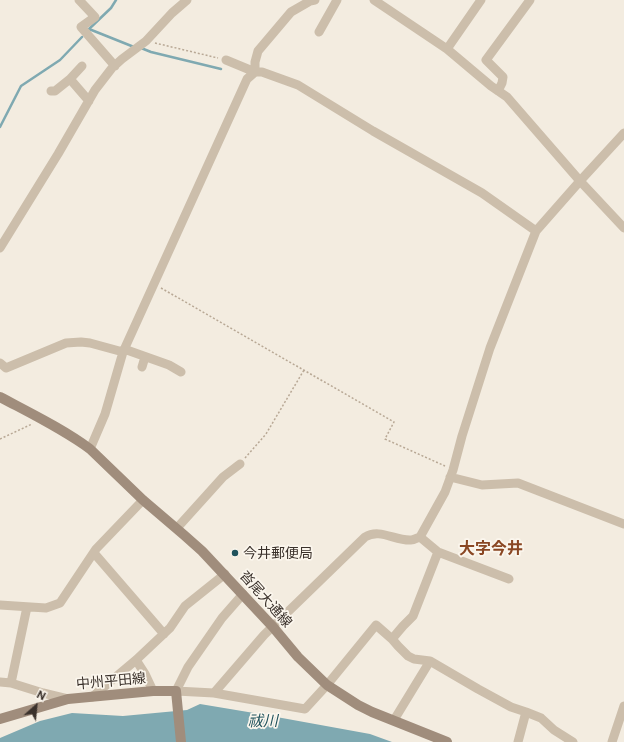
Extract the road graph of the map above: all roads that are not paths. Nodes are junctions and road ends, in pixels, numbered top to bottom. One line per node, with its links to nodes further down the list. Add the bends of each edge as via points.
1 (187, 0): 12 (street, via 146,41)
2 (315, 0): 13 (street, via 291,12 258,51)
3 (337, 0): 8 (street)
4 (374, 0): 9 (street)
5 (481, 0): 9 (street)
6 (530, 0): 16 (street, via 486,60 503,77)
7 (83, 1): 12 (street, via 95,16 82,27)
8 (320, 32)
9 (447, 49): 16 (street)
10 (226, 60): 13 (street)
11 (82, 66): 14 (street)
12 (115, 66): 17 (street, via 105,76)
13 (255, 72): 21 (street, via 262,72 298,85 482,193); 23 (street, via 247,79)
14 (70, 79): 15 (street, via 55,91); 17 (street)
15 (51, 91)
16 (498, 91): 19 (street, via 507,97)
17 (89, 101): 22 (street)
18 (624, 133): 19 (street)
19 (580, 181): 20 (street); 21 (street)
20 (624, 228)
21 (536, 231): 31 (street, via 490,348)
22 (0, 248)
23 (124, 350): 24 (street); 25 (street, via 90,343 66,343 6,368); 29 (street, via 105,414)
24 (145, 357): 26 (street); 27 (street)
25 (0, 363)
26 (142, 367)
27 (181, 372)
28 (0, 397): 29 (main road, 沓尾大通線, via 59,429)
29 (90, 450): 32 (main road, 沓尾大通線)
30 (240, 464): 34 (street, via 223,478)
31 (452, 473): 33 (street, via 482,486 518,483); 35 (street, via 445,492)
32 (143, 500): 34 (main road, 沓尾大通線); 36 (street)
33 (624, 524)
34 (177, 528): 38 (main road, 沓尾大通線)
35 (420, 537): 37 (street); 43 (street, via 410,540 379,534 364,537)
36 (94, 552): 42 (street, via 60,603 46,608); 44 (street)
37 (438, 552): 39 (street); 45 (street, via 413,616)
38 (224, 574): 40 (main road, 沓尾大通線); 44 (street, via 185,606)
39 (509, 579)
40 (243, 594): 43 (main road, 沓尾大通線); 52 (street, via 222,618 188,667)
41 (0, 604): 42 (street)
42 (28, 607): 49 (street)
43 (273, 626): 50 (main road, 沓尾大通線, via 298,657); 53 (street)
44 (164, 634): 46 (street)
45 (392, 639): 47 (street, via 408,656); 50 (street, via 376,625)
46 (136, 660): 51 (street); 54 (street)
47 (430, 661): 57 (street, via 478,690); 59 (street)
48 (0, 682): 49 (street)
49 (11, 683): 55 (street)
50 (327, 685): 53 (street, via 305,709); 59 (main road, 沓尾大通線, via 358,705)
51 (153, 691): 52 (main road, 中州平田線); 54 (main road, 中州平田線)
52 (176, 692): 53 (street); 60 (main road)
53 (214, 693)
54 (92, 697): 55 (main road, 中州平田線)
55 (68, 699): 58 (main road, 中州平田線)
56 (624, 706): 64 (street)
57 (526, 712): 62 (street); 63 (street, via 541,718)
58 (0, 719)
59 (394, 720): 61 (main road, 沓尾大通線)
60 (181, 742)
61 (447, 742)
62 (518, 742)
63 (573, 742)
64 (612, 742)

